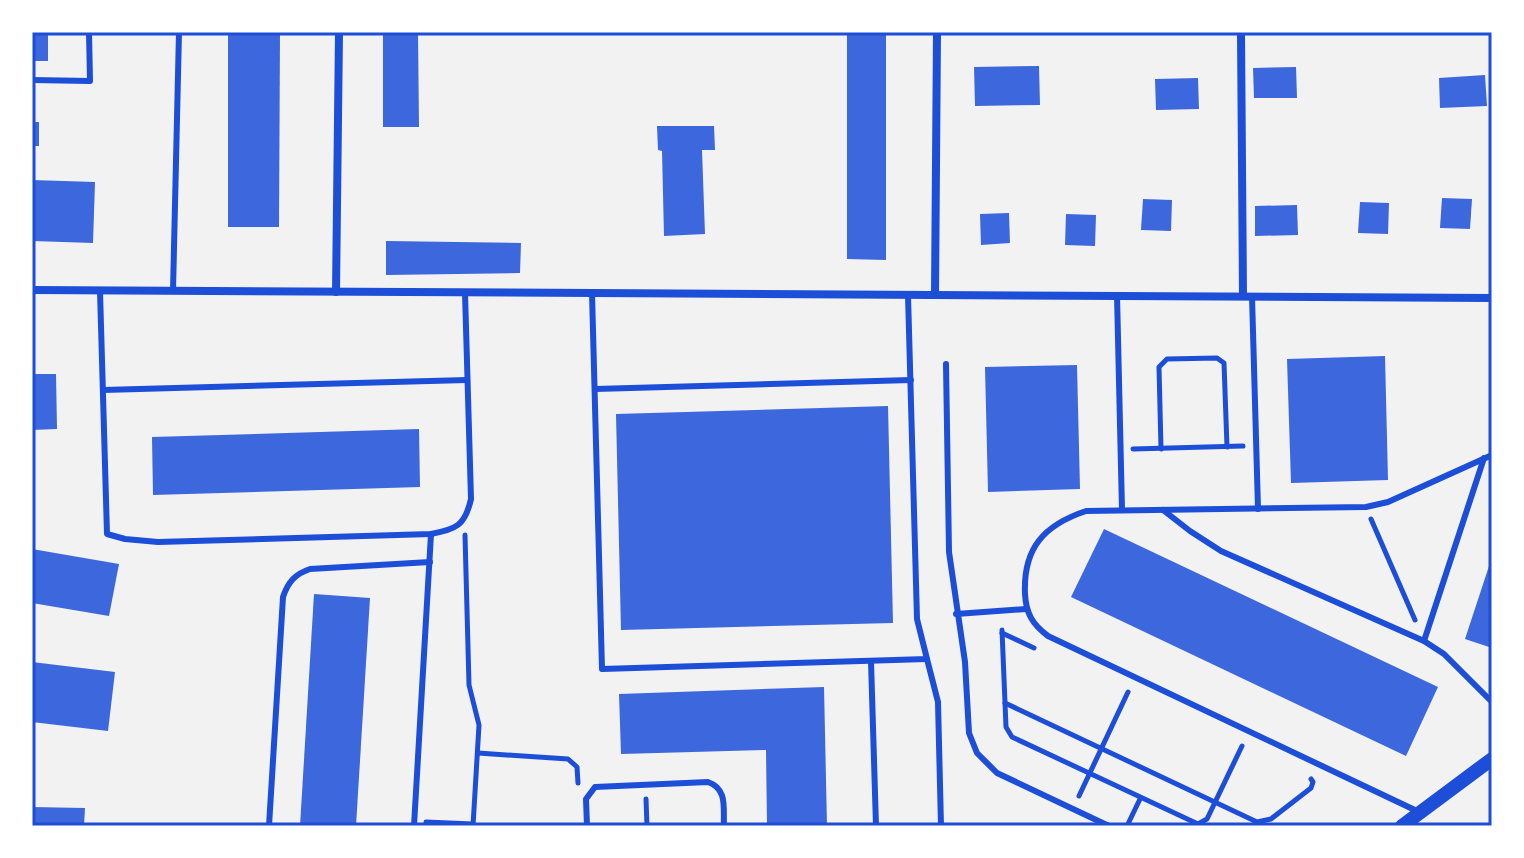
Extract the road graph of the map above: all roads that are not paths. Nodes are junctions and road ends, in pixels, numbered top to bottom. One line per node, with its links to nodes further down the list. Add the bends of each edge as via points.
1 (89, 32): 6 (lane, via 90,81)
2 (179, 32): 9 (lane)
3 (339, 32): 10 (street)
4 (937, 32): 14 (street)
5 (1241, 32): 16 (street)
6 (32, 80)
7 (32, 290): 8 (street)
8 (100, 291): 9 (street); 22 (lane)
9 (173, 291): 10 (street)
10 (336, 292): 11 (street)
11 (465, 293): 12 (street); 19 (lane)
12 (592, 293): 13 (street); 21 (lane)
13 (908, 295): 14 (street); 20 (lane)
14 (935, 295): 15 (street)
15 (1117, 295): 16 (street); 26 (lane)
16 (1247, 296): 17 (street); 25 (lane)
17 (1492, 298)
18 (946, 364): 31 (lane, via 949,552)
19 (467, 380): 22 (lane); 28 (lane, via 468,512 452,530)
20 (911, 380): 21 (lane); 33 (lane, via 917,619)
21 (595, 389): 34 (lane, via 602,669)
22 (103, 390): 28 (lane, via 107,534 158,542)
23 (1492, 455): 24 (lane)
24 (1484, 458): 25 (lane, via 1366,507); 32 (lane)
25 (1258, 509): 27 (lane)
26 (1122, 510): 27 (lane); 30 (lane, via 1086,511 1058,523 1039,539 1026,567)
27 (1163, 510): 32 (lane, via 1221,551)
28 (431, 534): 29 (lane)
29 (430, 562): 38 (lane); 39 (lane, via 310,569 286,587)
30 (1026, 609): 31 (lane); 37 (lane, via 1048,636)
31 (956, 614): 44 (lane, via 969,733 977,753 997,773)
32 (1424, 641): 35 (lane)
33 (927, 659): 34 (lane); 43 (lane, via 938,702)
34 (871, 661): 42 (lane)
35 (1492, 702)
36 (1492, 759): 37 (street)
37 (1420, 812): 45 (street)
38 (414, 824)
39 (269, 826)
40 (587, 826): 41 (lane, via 586,799 595,787 708,782 723,795)
41 (724, 826)
42 (876, 826)
43 (941, 826)
44 (1109, 826)
45 (1402, 826)

